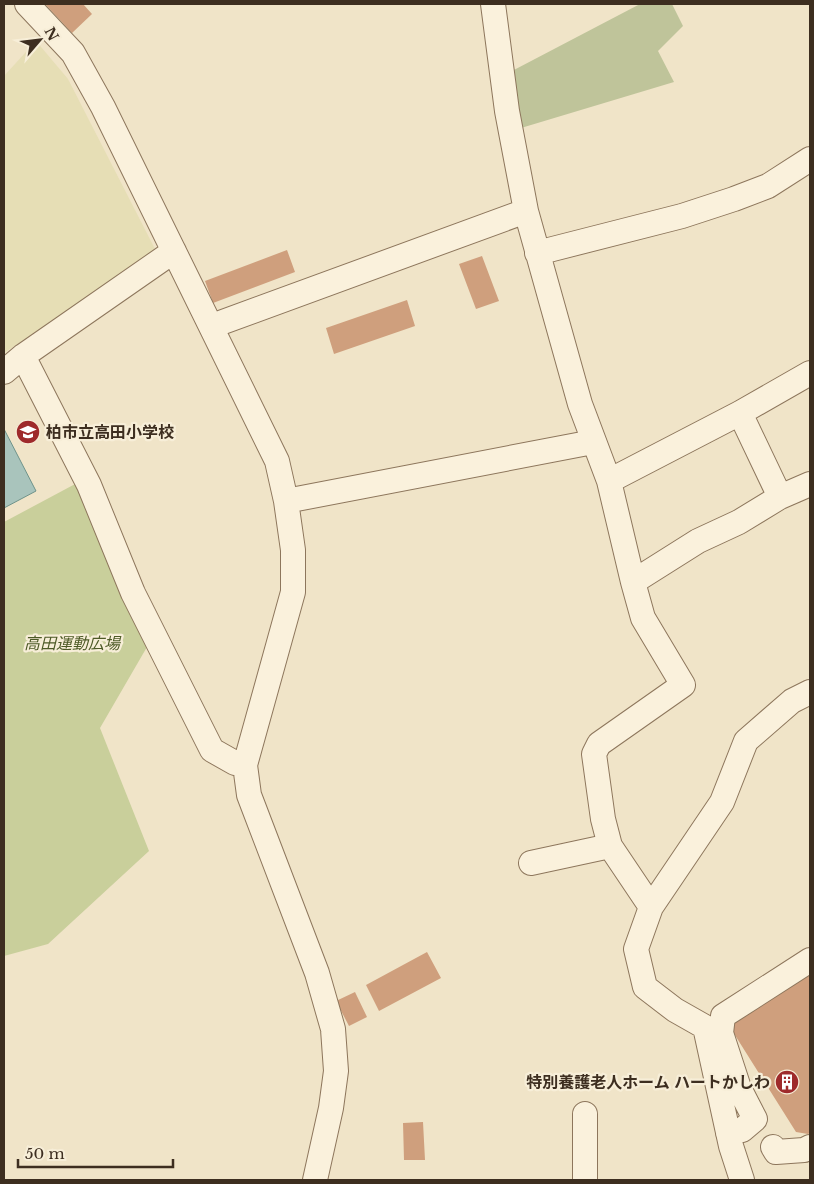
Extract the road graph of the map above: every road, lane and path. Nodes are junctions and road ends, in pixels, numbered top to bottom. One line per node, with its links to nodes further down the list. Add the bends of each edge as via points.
1 (26, 4): 5 (street, via 73,53)
2 (493, 4): 4 (street, via 506,110)
3 (810, 159): 6 (street, via 768,186 734,199 682,216)
4 (526, 210): 6 (street); 7 (street)
5 (174, 252): 7 (street); 8 (street)
6 (537, 253): 12 (street)
7 (212, 326): 16 (street, via 277,460)
8 (23, 356): 9 (street); 19 (street, via 89,485 133,593 212,750)
9 (4, 372)
10 (810, 373): 11 (street)
11 (740, 413): 13 (street); 15 (street)
12 (593, 442): 13 (street); 16 (street)
13 (609, 482): 17 (street)
14 (810, 484): 15 (street)
15 (780, 498): 17 (street, via 698,541)
16 (286, 501): 19 (street, via 293,550 293,592)
17 (633, 582): 20 (street, via 643,618 683,685 599,744 594,754)
18 (810, 692): 22 (street, via 792,702 746,741 722,802)
19 (245, 765): 28 (street, via 249,796 317,973 333,1029 336,1072)
20 (610, 846): 21 (street); 22 (street)
21 (531, 863)
22 (651, 907): 24 (street, via 636,949 645,987 705,1027)
23 (810, 960): 24 (street, via 723,1016 721,1033)
24 (729, 1091): 30 (street, via 728,1133)
25 (584, 1114): 29 (street)
26 (773, 1147): 27 (street, via 776,1152)
27 (810, 1148)
28 (315, 1180)
29 (585, 1180)
30 (742, 1180)

